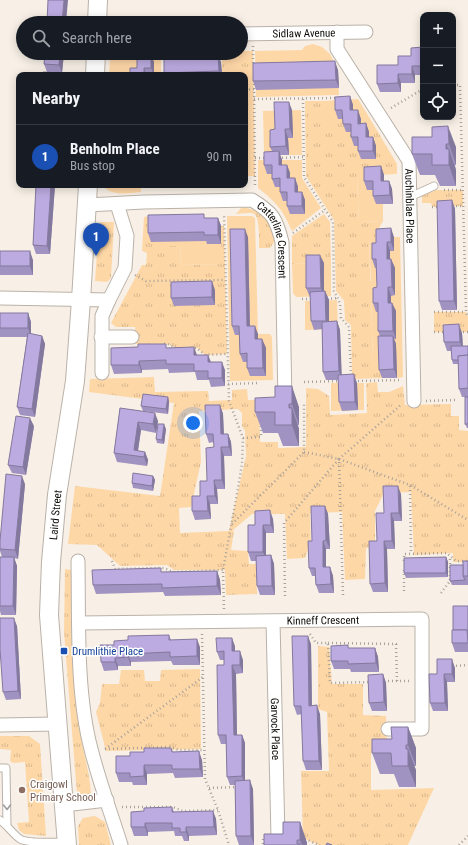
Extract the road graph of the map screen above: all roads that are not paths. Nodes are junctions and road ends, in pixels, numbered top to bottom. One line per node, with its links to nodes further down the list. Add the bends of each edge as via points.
1 (98, 0): 2 (street)
2 (98, 16)
3 (337, 32): 4 (street, Sidlaw Avenue); 5 (street, Sidlaw Avenue); 10 (street, Auchinblae Place, via 337,48 409,161)
4 (366, 32)
5 (248, 34)
6 (96, 60): 7 (street)
7 (95, 72)
8 (434, 186): 10 (lane)
9 (88, 188): 12 (street, Laird Street)
10 (410, 197): 19 (street, Auchinblae Place)
11 (117, 204): 12 (street, Catterline Crescent); 15 (street, via 127,236 124,268); 20 (street, Catterline Crescent, via 252,200 267,209 278,224 282,242)
12 (87, 205): 14 (street, Laird Street)
13 (0, 298): 14 (street)
14 (81, 300): 15 (street); 24 (street, Laird Street, via 75,381 57,495 51,562 49,615)
15 (109, 300): 16 (street, via 102,316)
16 (101, 337): 17 (street); 18 (street)
17 (132, 337)
18 (102, 373)
19 (414, 401)
20 (285, 404)
21 (78, 561): 23 (street)
22 (273, 620): 23 (street, Kinneff Crescent); 26 (street, Kinneff Crescent, via 422,619 422,729); 32 (street, Garvock Place)
23 (79, 623): 28 (street, via 84,712 91,749)
24 (57, 724): 25 (street); 29 (street, Laird Street)
25 (0, 725)
26 (388, 729)
27 (0, 768): 31 (lane, one-way to 31, via 6,768)
28 (107, 800): 29 (street); 34 (street)
29 (64, 805): 33 (street, Laird Street)
30 (0, 820): 31 (lane)
31 (8, 825): 33 (lane, via 13,834 22,840)
32 (278, 838)
33 (67, 843)
34 (121, 845)

